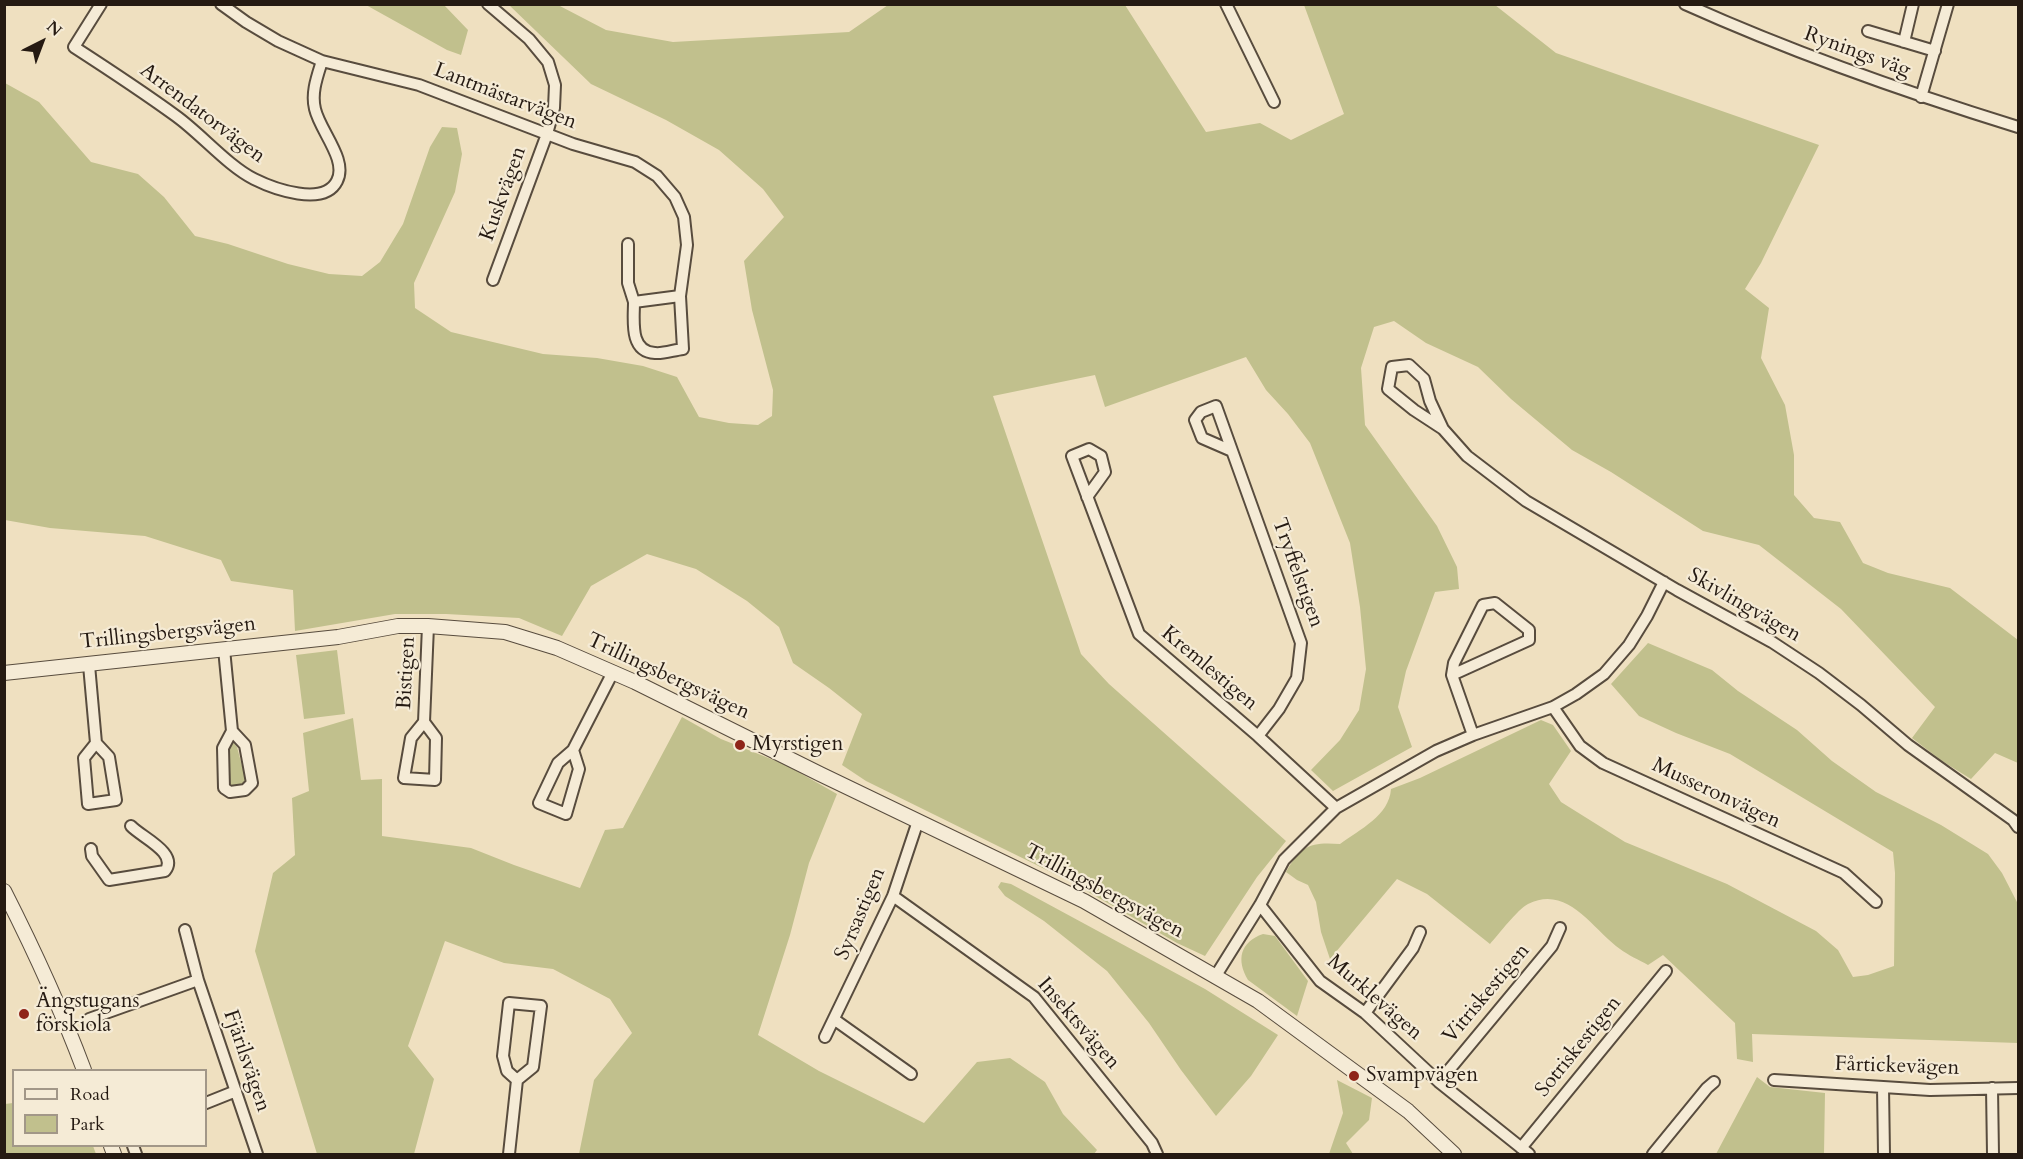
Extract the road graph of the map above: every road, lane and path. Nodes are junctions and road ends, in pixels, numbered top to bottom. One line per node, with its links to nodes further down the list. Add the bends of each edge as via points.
1 (101, 4): 11 (street, Arrendatorvägen, via 74,46 190,126 253,178 300,194 327,192 337,182 341,170 314,107 314,88)
2 (221, 4): 11 (street, Lantmästarvägen, via 278,41)
3 (488, 4): 15 (street, Kuskvägen, via 529,39 548,62 555,85)
4 (1226, 4): 13 (street)
5 (1685, 4): 12 (street, Rynings väg, via 1751,34)
6 (1913, 4): 9 (street)
7 (1948, 4): 10 (street)
8 (1868, 31): 9 (street)
9 (1904, 42): 10 (street)
10 (1935, 51): 12 (street)
11 (322, 61): 15 (street, Lantmästarvägen, via 419,85)
12 (1921, 97): 14 (street, Rynings väg)
13 (1274, 102)
14 (2019, 127)
15 (547, 134): 17 (street, Kuskvägen); 18 (street, Lantmästarvägen, via 635,162 657,176 675,197 684,217 687,245)
16 (628, 244): 19 (street, Lantmästarvägen, via 628,283)
17 (493, 280)
18 (680, 296): 19 (street); 19 (street, Lantmästarvägen, via 683,349 655,353 646,351 634,337)
19 (634, 302)
20 (1443, 429): 20 (street, Skivlingvägen, via 1388,389 1392,368 1409,364 1424,379); 23 (street, Skivlingvägen, via 1467,456 1526,501)
21 (1232, 451): 34 (street, Tryffelstigen, via 1301,644 1297,678)
22 (1087, 497): 34 (street, Kremlestigen, via 1138,634)
23 (1664, 582): 30 (street, via 1629,645 1604,674); 40 (street, Skivlingvägen, via 1819,673 1908,745)
24 (428, 626): 25 (street, Trillingsbergsvägen, via 398,626 338,637); 27 (street, Trillingsbergsvägen, via 505,632); 31 (street, Bistigen)
25 (224, 649): 26 (street, Trillingsbergsvägen); 32 (street)
26 (89, 665): 28 (street, Trillingsbergsvägen); 35 (street)
27 (614, 672): 36 (street); 38 (street, Trillingsbergsvägen)
28 (4, 673)
29 (1452, 675): 29 (street, via 1454,663 1484,605 1495,603 1529,630 1529,640); 33 (street)
30 (1552, 707): 33 (street); 44 (street, Musseronvägen, via 1580,746 1604,763 1844,873)
31 (424, 722): 31 (street, Bistigen, via 436,738 435,780 404,778 411,738)
32 (232, 731): 32 (street, via 245,745 252,783 245,790 230,792 224,788 223,748)
33 (1473, 735): 37 (street, via 1436,751)
34 (1258, 736): 37 (street, Kremlestigen)
35 (96, 743): 35 (street, via 109,757 116,800 88,804 84,758)
36 (573, 750): 36 (street, via 579,769 566,814 539,803 558,763)
37 (1336, 808): 45 (street, via 1284,860)
38 (918, 821): 43 (street, Syrsastigen); 50 (street, Trillingsbergsvägen, via 1084,901)
39 (131, 826): 41 (street, via 161,849 169,862 165,871 109,880)
40 (2019, 826)
41 (91, 849)
42 (4, 891): 56 (street, via 30,941)
43 (893, 896): 54 (street, Syrsastigen); 70 (street, Insektsvägen, via 1034,997 1152,1143)
44 (1876, 902)
45 (1260, 905): 50 (street); 52 (street, Murklevägen, via 1320,981)
46 (1560, 928): 60 (street, Vitriskestigen, via 1552,946)
47 (184, 930): 51 (street, Fjärilsvägen)
48 (1420, 932): 52 (street, via 1413,948)
49 (1666, 971): 67 (street, Sotriskestigen)
50 (1215, 977): 71 (street, Trillingsbergsvägen, via 1258,1001 1329,1051 1408,1112)
51 (198, 980): 53 (street); 65 (street, Fjärilsvägen)
52 (1365, 1013): 60 (street, Murklevägen)
53 (89, 1019)
54 (835, 1020): 55 (street, Syrsastigen); 57 (street)
55 (825, 1037)
56 (83, 1069)
57 (911, 1074)
58 (517, 1080): 58 (street, via 507,1071 503,1056 509,1003 541,1006 533,1067); 69 (street)
59 (1774, 1080): 62 (street, Fårtickevägen)
60 (1439, 1082): 67 (street, Murklevägen)
61 (1714, 1082): 72 (street)
62 (1883, 1087): 63 (street, Fårtickevägen); 73 (street)
63 (1992, 1088): 64 (street, Fårtickevägen); 74 (street)
64 (2019, 1088)
65 (236, 1091): 66 (street); 68 (street, Fjärilsvägen)
66 (207, 1103)
67 (1525, 1151)
68 (257, 1154)
69 (509, 1155)
70 (1157, 1155)
71 (1454, 1155)
72 (1653, 1155)
73 (1884, 1155)
74 (1993, 1155)

